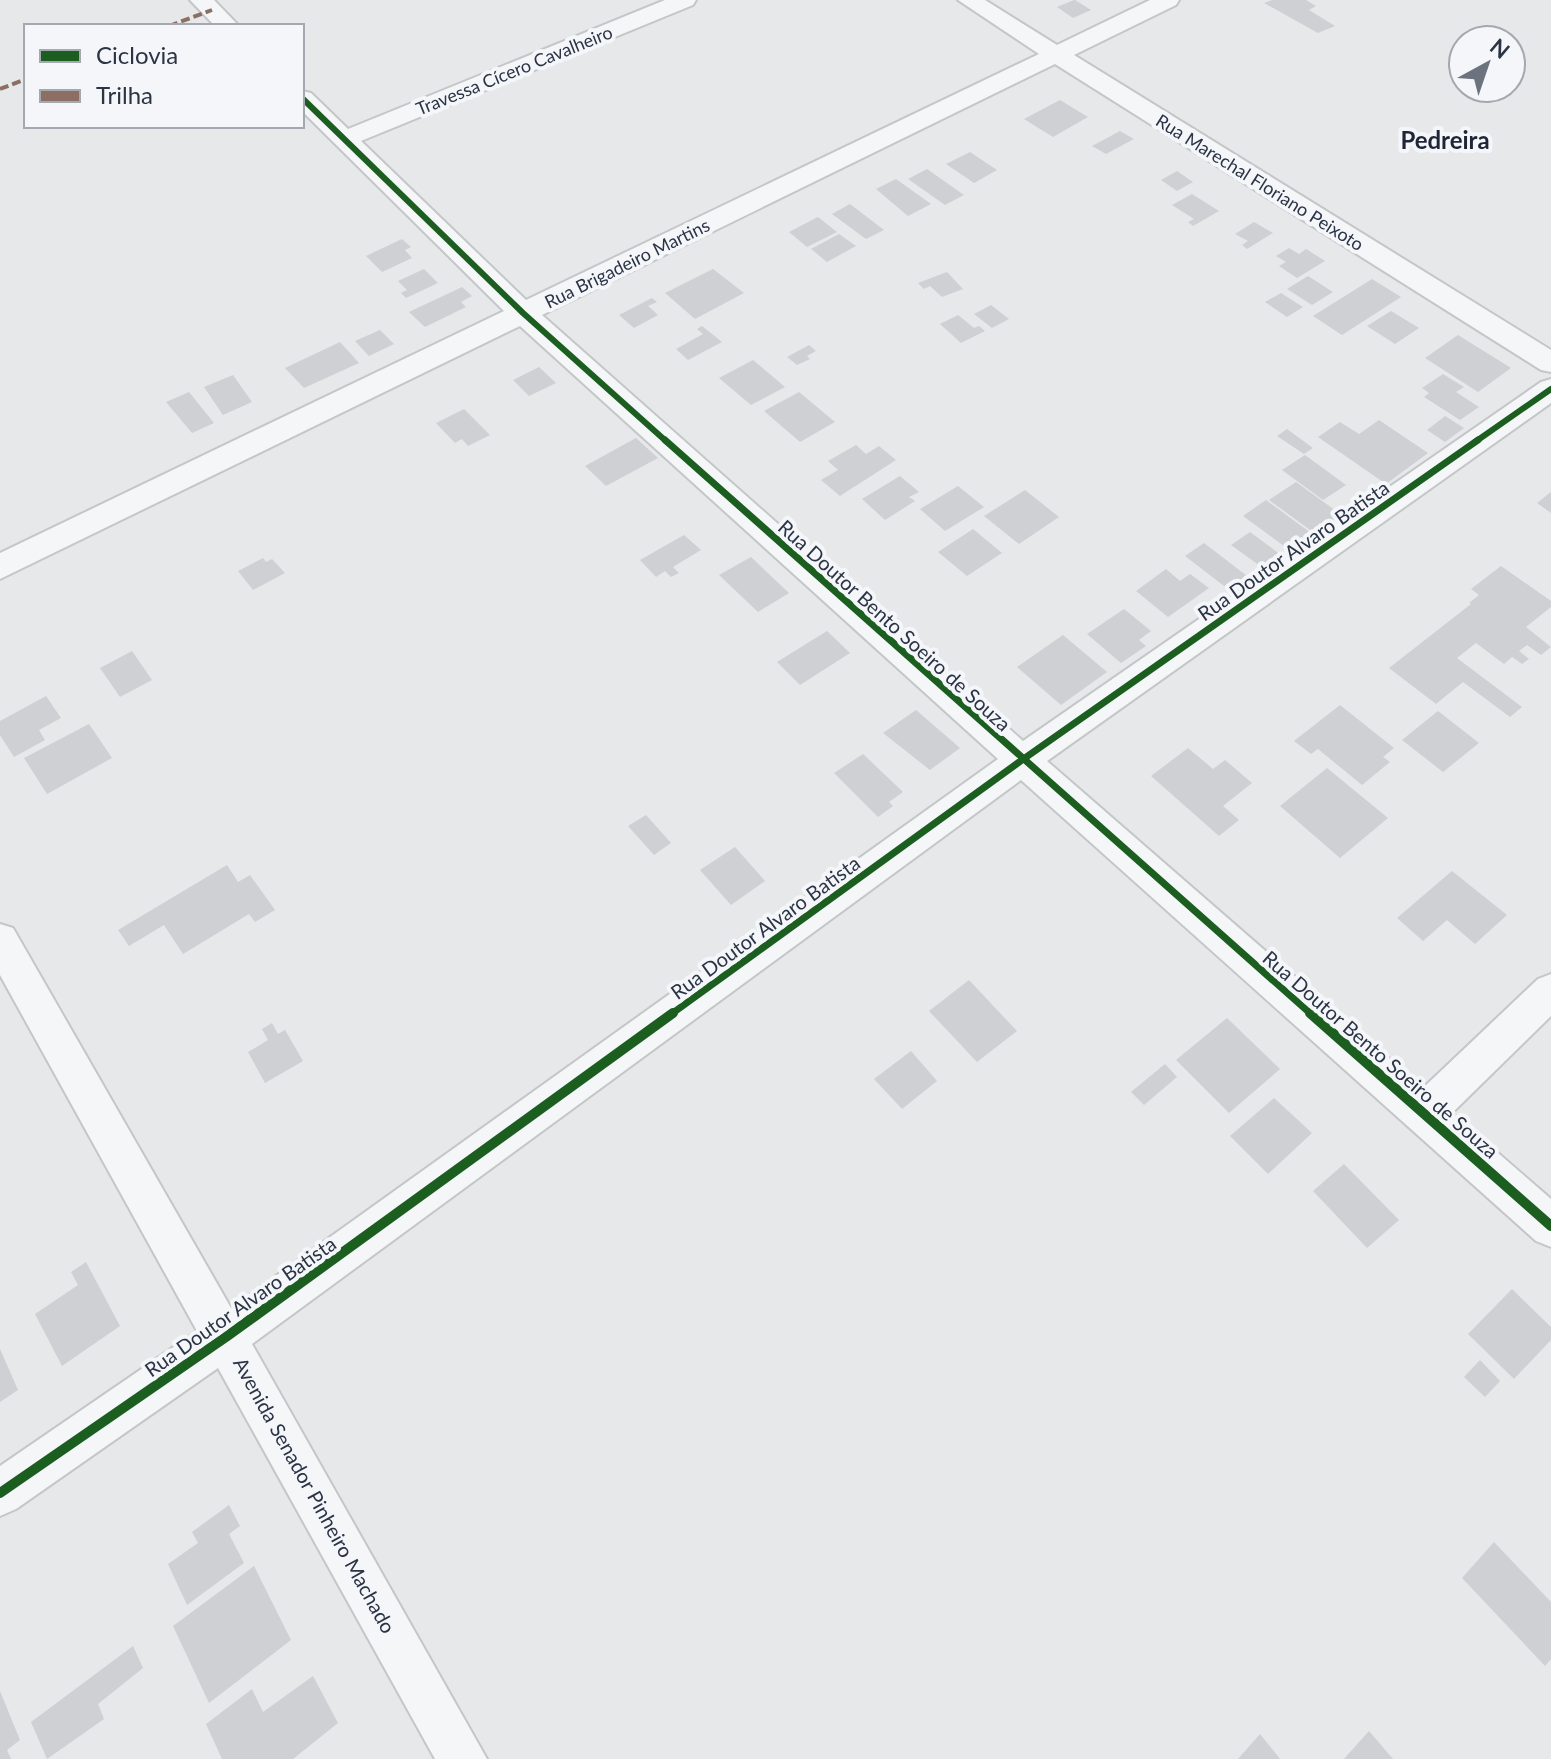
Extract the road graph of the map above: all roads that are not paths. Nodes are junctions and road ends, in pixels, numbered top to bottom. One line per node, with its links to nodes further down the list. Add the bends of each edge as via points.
1 (238, 0): 5 (street)
2 (685, 0): 8 (street, Travessa Cícero Cavalheiro)
3 (969, 0): 6 (street, Rua Marechal Floriano Peixoto)
4 (1168, 0): 6 (street, Rua Brigadeiro Martins)
5 (214, 12)
6 (1056, 55): 9 (street, Rua Brigadeiro Martins); 10 (street, Rua Marechal Floriano Peixoto)
7 (304, 100): 8 (street, Rua Doutor Bento Soeiro de Souza)
8 (344, 139): 9 (street, Rua Doutor Bento Soeiro de Souza)
9 (523, 313): 12 (street, Rua Brigadeiro Martins); 13 (street, Rua Doutor Bento Soeiro de Souza)
10 (1551, 363)
11 (1551, 389): 13 (street, Rua Doutor Alvaro Batista)
12 (0, 567)
13 (1022, 760): 16 (street, Rua Doutor Bento Soeiro de Souza); 18 (street, Rua Doutor Alvaro Batista)
14 (0, 940): 18 (street, Avenida Senador Pinheiro Machado)
15 (1551, 991): 16 (street)
16 (1425, 1113): 17 (street, Rua Doutor Bento Soeiro de Souza)
17 (1551, 1226)
18 (226, 1337): 19 (street, Rua Doutor Alvaro Batista); 20 (street, Avenida Senador Pinheiro Machado)
19 (0, 1493)
20 (462, 1759)

